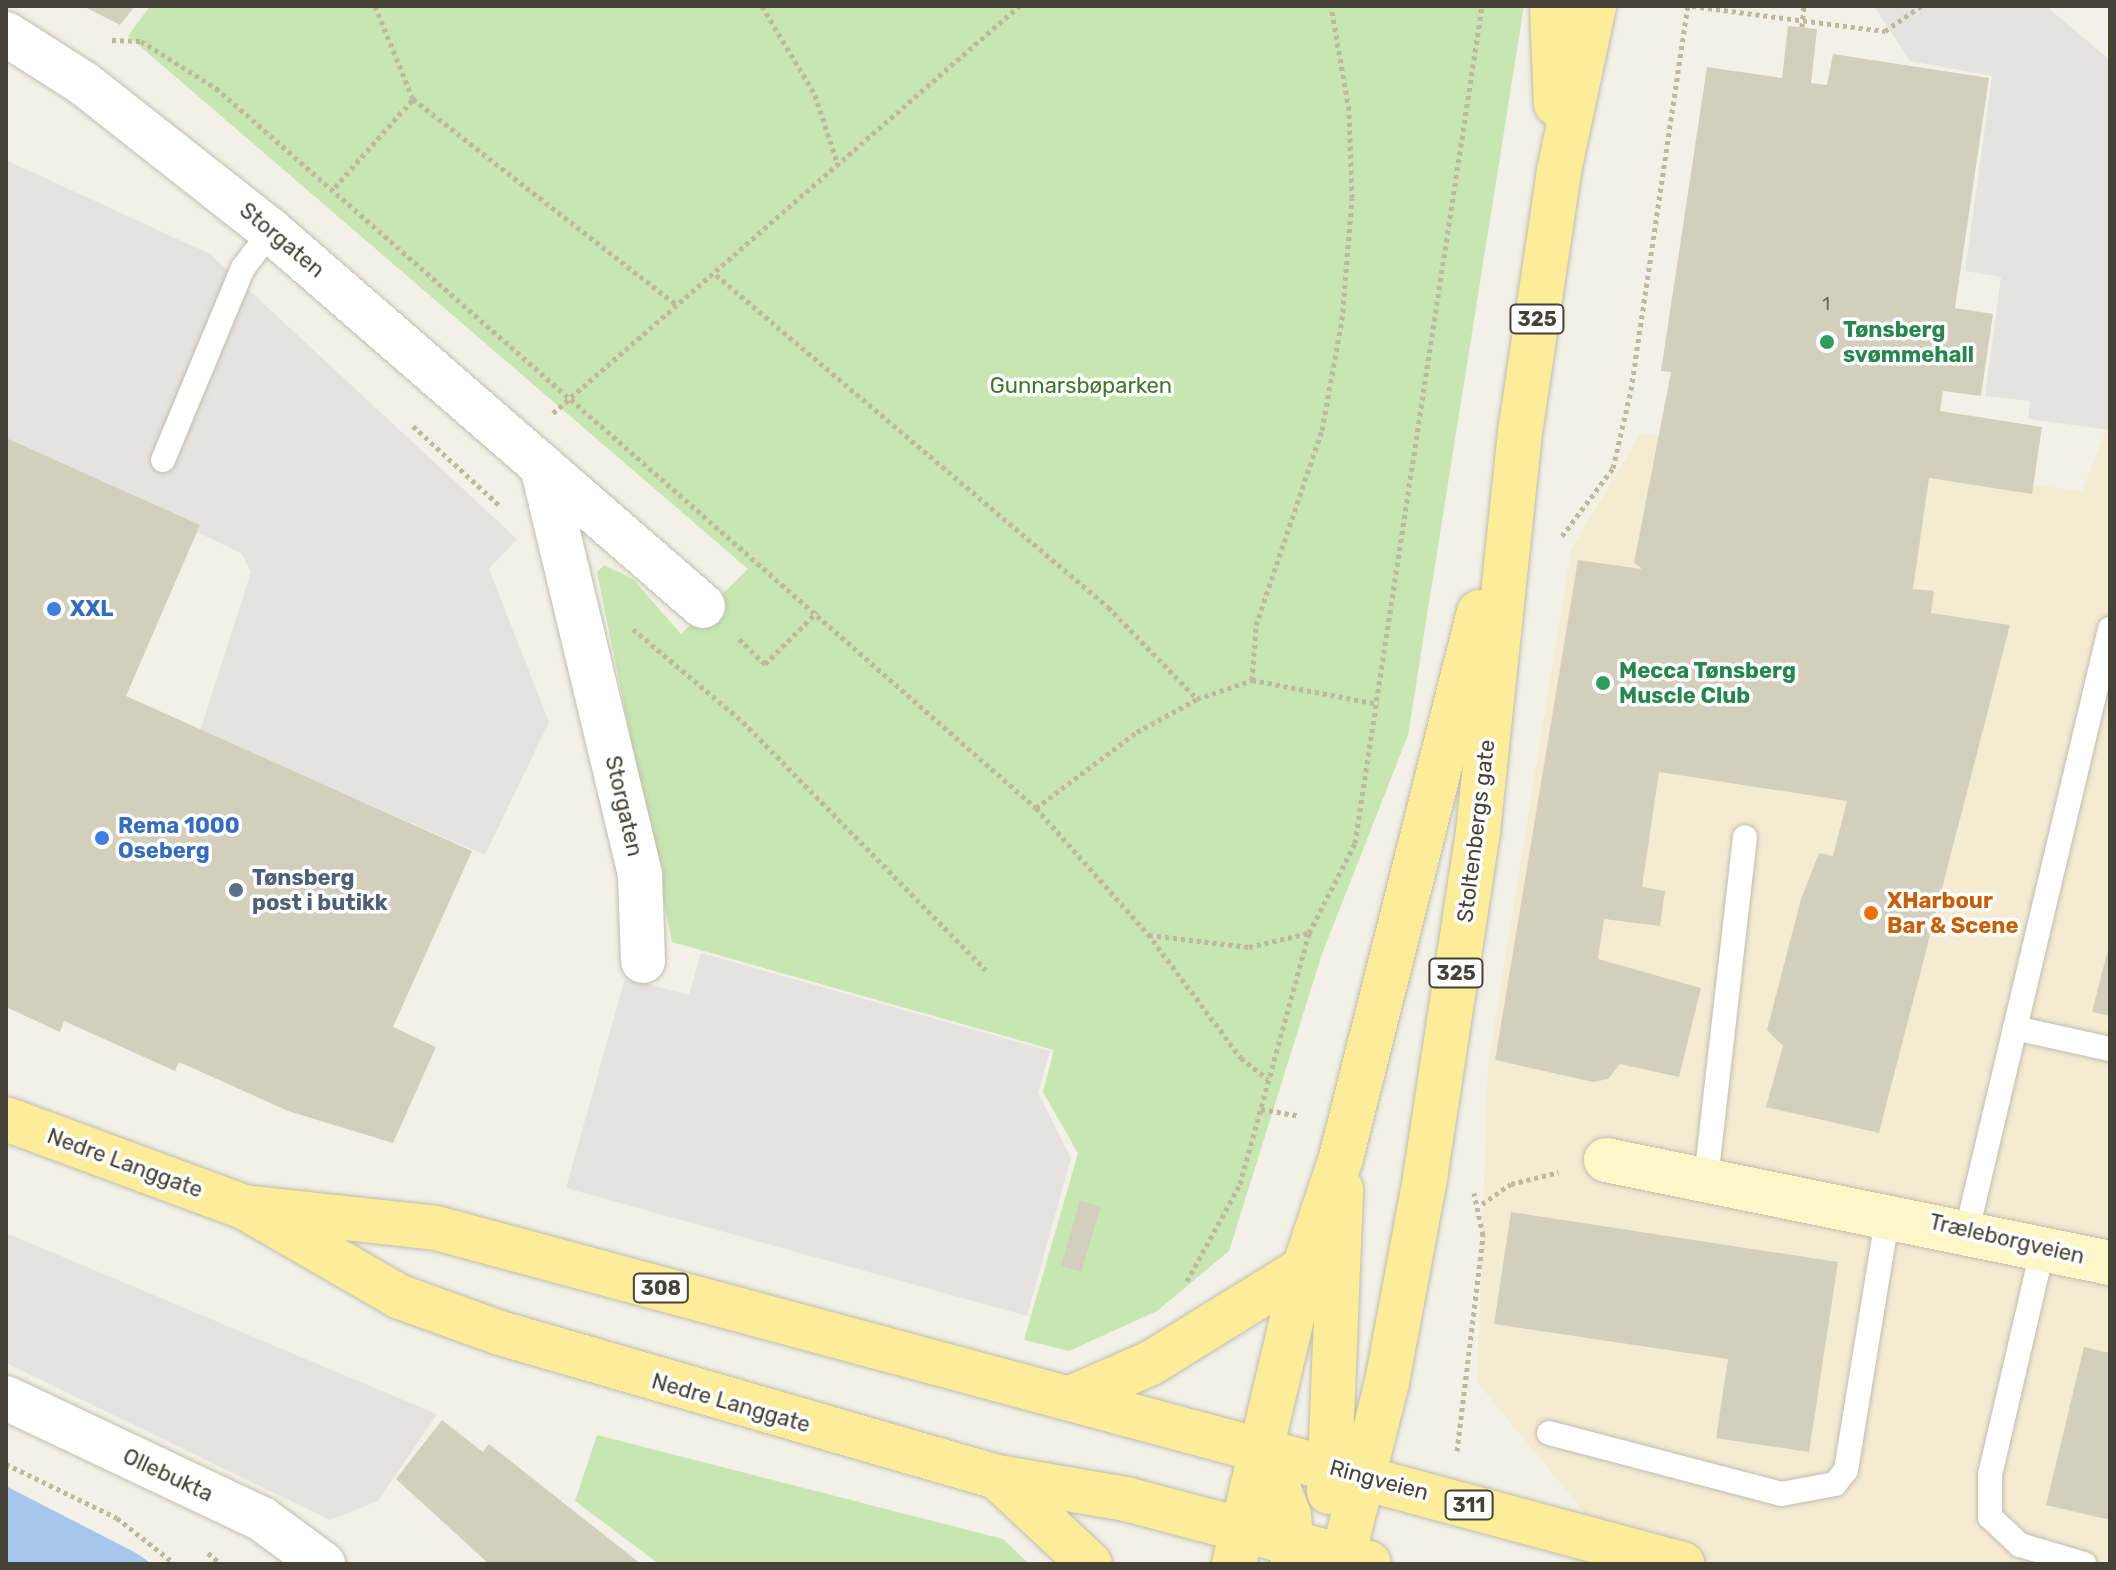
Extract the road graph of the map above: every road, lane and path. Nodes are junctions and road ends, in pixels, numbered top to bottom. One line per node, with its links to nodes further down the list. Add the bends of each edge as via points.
1 (375, 6): 14 (path)
2 (762, 6): 15 (path, via 815,95)
3 (1019, 6): 15 (path)
4 (1331, 6): 29 (path, via 1349,110 1351,183 1342,320 1322,430 1256,625)
5 (1482, 6): 31 (path)
6 (1552, 6): 16 (main road, Stoltenbergs gate / 325)
7 (1594, 6): 16 (main road, Stoltenbergs gate / 325)
8 (1690, 6): 11 (path); 25 (path, via 1616,455 1560,539)
9 (1804, 6): 11 (path)
10 (1921, 6): 11 (path, via 1885,31)
11 (1802, 23)
12 (93, 40): 17 (path, via 141,41 216,88)
13 (8, 41): 18 (street, Storgaten, via 83,83)
14 (413, 99): 17 (path); 20 (path)
15 (838, 165): 19 (path)
16 (1559, 171): 24 (main road, Stoltenbergs gate / 325)
17 (335, 187): 21 (path)
18 (271, 231): 22 (lane, via 243,268); 23 (street, Storgaten)
19 (716, 275): 20 (path); 30 (path, via 1108,607)
20 (678, 306): 21 (path)
21 (572, 394): 27 (path)
22 (163, 460)
23 (542, 466): 26 (street, Storgaten); 36 (street, Storgaten, via 640,875)
24 (1516, 466): 43 (main road, Stoltenbergs gate / 325); 61 (main road, Stoltenbergs gate / 325, via 1478,832 1406,1287)
25 (1557, 555)
26 (703, 606): 27 (path, via 765,664)
27 (817, 612): 32 (path)
28 (2110, 629): 37 (lane)
29 (1252, 680): 30 (path); 31 (path)
30 (1197, 699): 32 (path, via 1137,732)
31 (1379, 704): 34 (path, via 1355,843)
32 (1036, 808): 35 (path)
33 (1745, 837): 45 (lane)
34 (1309, 933): 35 (path, via 1249,947); 39 (path)
35 (1148, 934): 39 (path, via 1241,1058)
36 (643, 961)
37 (2015, 1028): 38 (lane); 50 (lane)
38 (2110, 1049)
39 (1268, 1079): 40 (path)
40 (1261, 1109): 41 (path); 54 (path, via 1240,1184)
41 (1306, 1118)
42 (6, 1119): 48 (main road, Nedre Langgate / 308)
43 (1341, 1158): 53 (main road, Stoltenbergs gate / 325); 61 (main road, Stoltenbergs gate / 325)
44 (1606, 1160): 45 (street, Træleborgveien); 47 (path, via 1511,1184)
45 (1706, 1179): 49 (street, Træleborgveien)
46 (1468, 1186): 47 (path)
47 (1482, 1204): 59 (path)
48 (244, 1207): 55 (main road, Nedre Langgate / 308, via 436,1228); 62 (main road, Nedre Langgate / 308, via 400,1297 471,1323)
49 (1896, 1215): 50 (street, Træleborgveien); 57 (lane, via 1846,1470 1835,1484 1781,1494)
50 (1967, 1230): 51 (street, Træleborgveien)
51 (2043, 1247): 52 (street, Træleborgveien); 70 (lane, via 1990,1474 1990,1517 2020,1545)
52 (2110, 1262)
53 (1304, 1268): 55 (main road, via 1151,1363); 58 (main road, Stoltenbergs gate / 325)
54 (1184, 1292)
55 (1073, 1397): 58 (main road, Nedre Langgate / 308)
56 (6, 1398): 67 (street, Ollebukta, via 262,1519)
57 (1549, 1433)
58 (1262, 1448): 61 (main road, Ringveien / 311); 63 (main road, Stoltenbergs gate / 325); 64 (main road, via 1280,1483)
59 (1457, 1456)
60 (6, 1464): 66 (path, via 117,1518)
61 (1346, 1470): 65 (main road, 325); 69 (main road, Ringveien / 311)
62 (997, 1477): 63 (main road, Nedre Langgate / 308); 68 (main road, 308)
63 (1238, 1547): 64 (main road)
64 (1293, 1553): 65 (main road)
65 (1352, 1561)
66 (175, 1564)
67 (323, 1564)
68 (1090, 1564)
69 (1682, 1564)
70 (2084, 1564)

